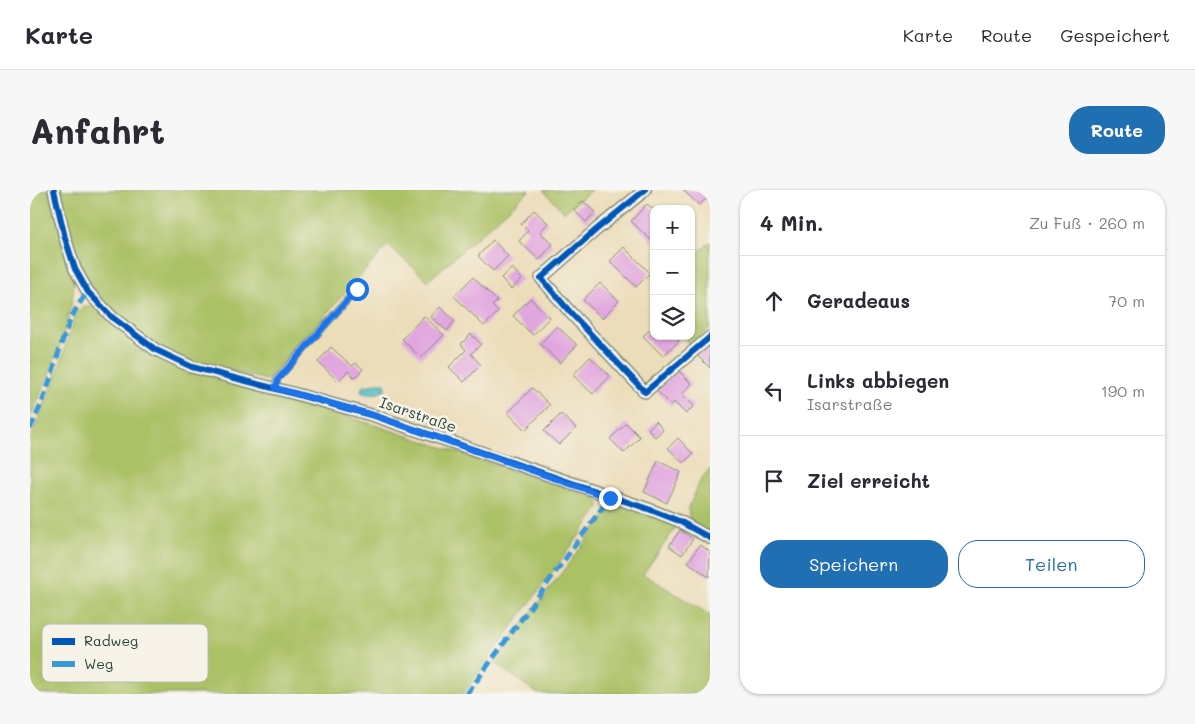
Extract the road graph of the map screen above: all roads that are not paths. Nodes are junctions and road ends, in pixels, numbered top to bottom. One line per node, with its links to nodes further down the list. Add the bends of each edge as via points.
1 (54, 190): 5 (street, Isarstraße, via 75,269 88,292 113,318 156,350 192,367)
2 (645, 190): 4 (street, via 541,278 646,392)
3 (357, 289): 5 (lane, via 278,379)
4 (710, 338)
5 (275, 388): 6 (street, Isarstraße, via 376,416 651,510)
6 (710, 538)

